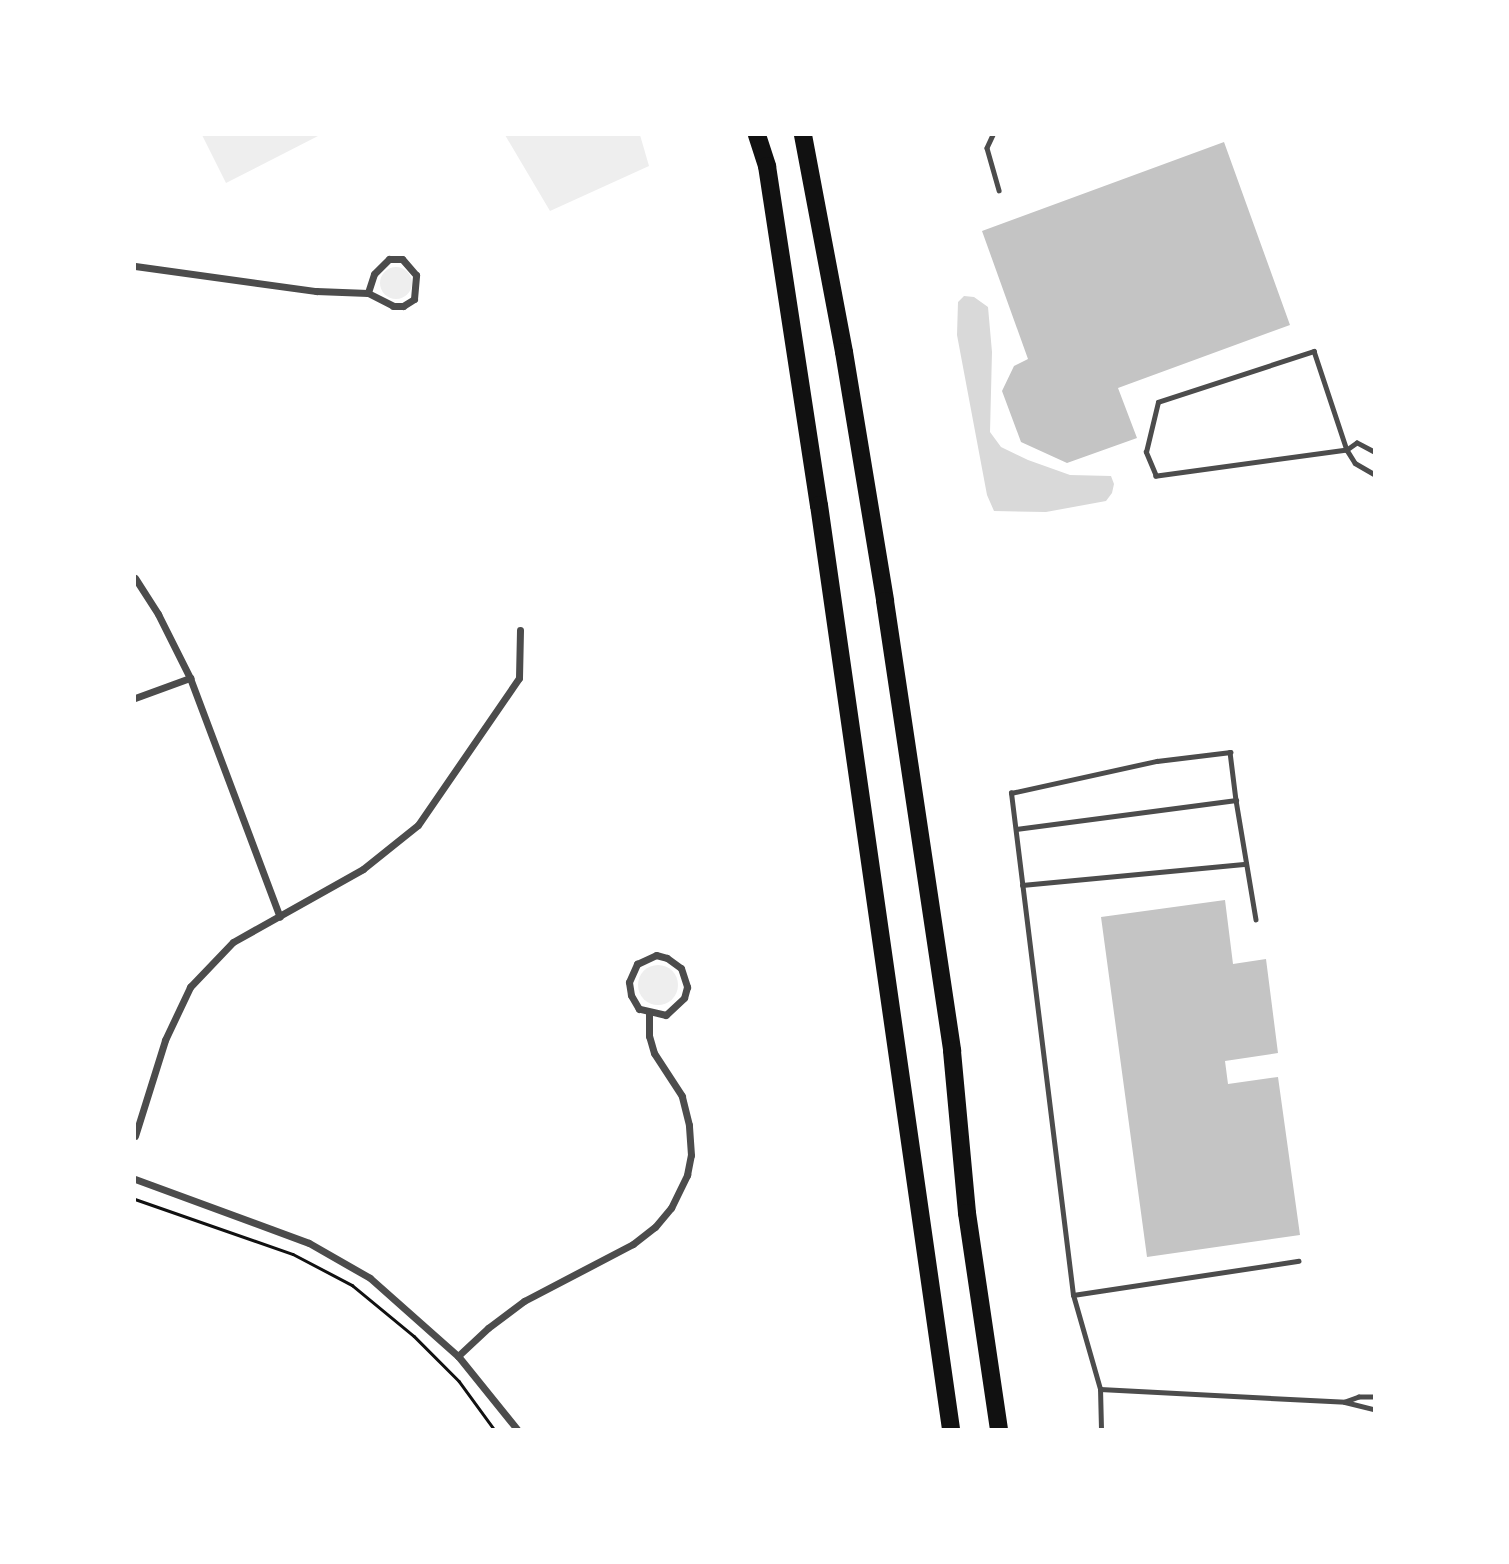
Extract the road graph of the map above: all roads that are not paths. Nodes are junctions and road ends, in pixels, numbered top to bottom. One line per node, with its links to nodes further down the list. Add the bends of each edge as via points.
1 (757, 135): 31 (highway, via 766,166 819,505)
2 (803, 135): 32 (highway, via 885,600 952,1051 967,1213)
3 (993, 135): 4 (lane, via 987,148)
4 (999, 190)
5 (135, 266): 6 (street, via 316,292)
6 (368, 293): 6 (street, via 382,303 403,306 414,299 416,275 402,259 389,259 374,274)
7 (1348, 450): 7 (lane, via 1314,351 1158,402 1146,452 1156,476); 8 (lane, via 1357,443); 9 (lane, via 1354,463)
8 (1374, 452)
9 (1374, 474)
10 (135, 578): 12 (street, via 159,614)
11 (520, 630): 18 (street, via 519,677 418,825 363,869)
12 (190, 678): 13 (street); 18 (street)
13 (135, 698)
14 (1236, 800): 15 (lane); 15 (lane, via 1230,752 1157,761 1011,793); 16 (lane)
15 (1016, 829): 17 (lane)
16 (1246, 864): 17 (lane); 19 (lane)
17 (1022, 885): 24 (lane)
18 (280, 917): 21 (street, via 233,942 190,987 164,1040)
19 (1255, 919)
20 (649, 1012): 20 (street, via 639,1009 629,982 637,964 656,955 681,968 687,987 684,998 666,1016); 25 (street, via 654,1053 682,1096 689,1125 687,1175 671,1208 633,1244 524,1301)
21 (135, 1136)
22 (135, 1179): 25 (street, via 267,1227 339,1259 397,1300)
23 (1298, 1261): 24 (lane)
24 (1073, 1296): 26 (lane)
25 (458, 1356): 30 (street)
26 (1100, 1390): 28 (lane); 33 (lane)
27 (1374, 1397): 28 (lane)
28 (1345, 1402): 29 (lane)
29 (1374, 1409)
30 (517, 1429)
31 (951, 1429)
32 (999, 1429)
33 (1101, 1429)

